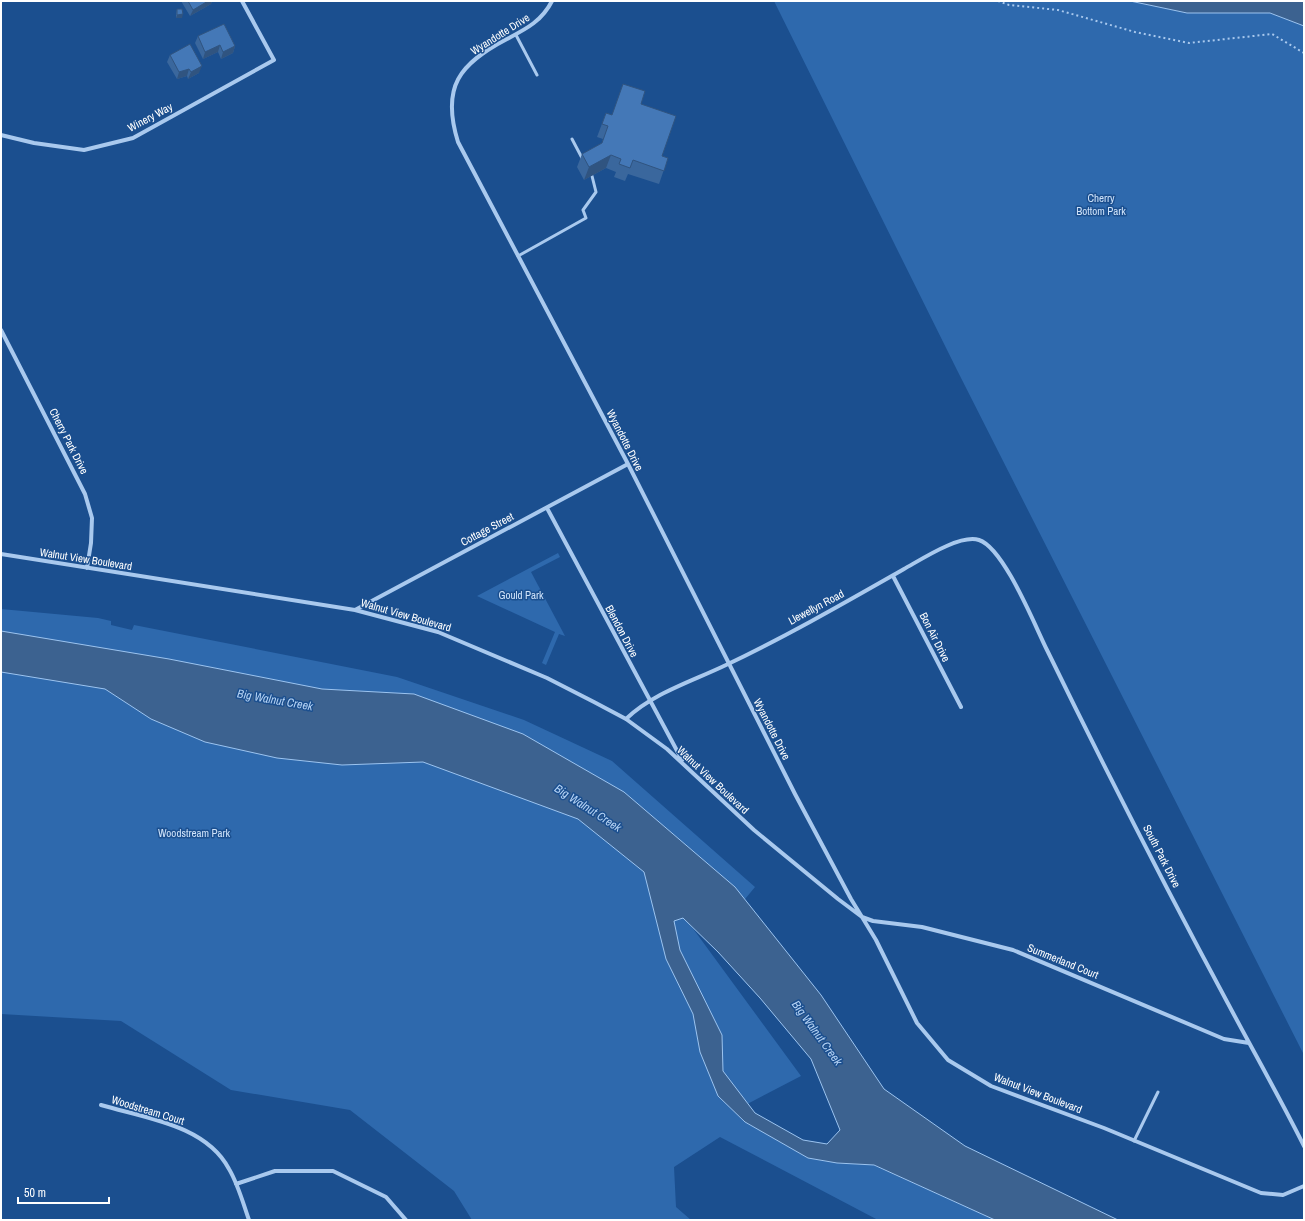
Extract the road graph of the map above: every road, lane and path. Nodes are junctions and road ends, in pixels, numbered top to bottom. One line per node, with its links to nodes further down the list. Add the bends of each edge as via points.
1 (242, 1): 7 (street, Winery Way, via 274,60 133,138 84,150 34,143)
2 (552, 1): 4 (street, Wyandotte Drive, via 540,20)
3 (998, 1): 5 (path, via 1009,5 1058,10 1135,32 1190,42 1272,34)
4 (516, 35): 6 (lane); 11 (street, Wyandotte Drive, via 488,49 460,74 452,98 451,111 458,142)
5 (1304, 53)
6 (537, 75)
7 (1, 135)
8 (572, 139): 9 (lane)
9 (584, 163)
10 (592, 176): 11 (lane, via 596,192 583,210 586,218)
11 (518, 256): 13 (street, Wyandotte Drive)
12 (1, 330): 16 (street, Cherry Park Drive, via 85,494 92,518)
13 (628, 464): 14 (street, Cottage Street); 20 (street, Wyandotte Drive)
14 (547, 508): 19 (street, Cottage Street); 21 (street, Blendon Drive)
15 (1, 554): 16 (street, Walnut View Boulevard)
16 (87, 568): 19 (street, Walnut View Boulevard)
17 (1009, 572): 18 (street, Llewellyn Road, via 990,546 969,539 932,553); 26 (street, South Park Drive, via 1073,703)
18 (893, 576): 20 (street, Llewellyn Road); 22 (street, Bon Air Drive)
19 (355, 610): 23 (street, Walnut View Boulevard, via 438,632 547,678)
20 (728, 664): 21 (street, Llewellyn Road); 25 (street, Wyandotte Drive)
21 (650, 701): 23 (street, Llewellyn Road, via 637,708); 24 (street, Blendon Drive)
22 (961, 707)
23 (626, 719): 24 (street, Walnut View Boulevard)
24 (683, 762): 25 (street, Walnut View Boulevard, via 754,830)
25 (862, 917): 26 (street, Summerland Court, via 922,928 1013,950 1224,1039); 29 (street, Walnut View Boulevard, via 917,1023 948,1060 991,1086)
26 (1249, 1043): 30 (street, South Park Drive)
27 (1158, 1092): 29 (lane)
28 (101, 1105): 31 (street, Woodstream Court, via 178,1127 208,1142 229,1168)
29 (1134, 1141): 32 (street, Walnut View Boulevard, via 1260,1193 1283,1195)
30 (1304, 1146)
31 (236, 1184): 33 (street, Woodstream Court); 34 (street, via 275,1171 333,1171 386,1197)
32 (1304, 1186)
33 (249, 1220)
34 (406, 1220)

